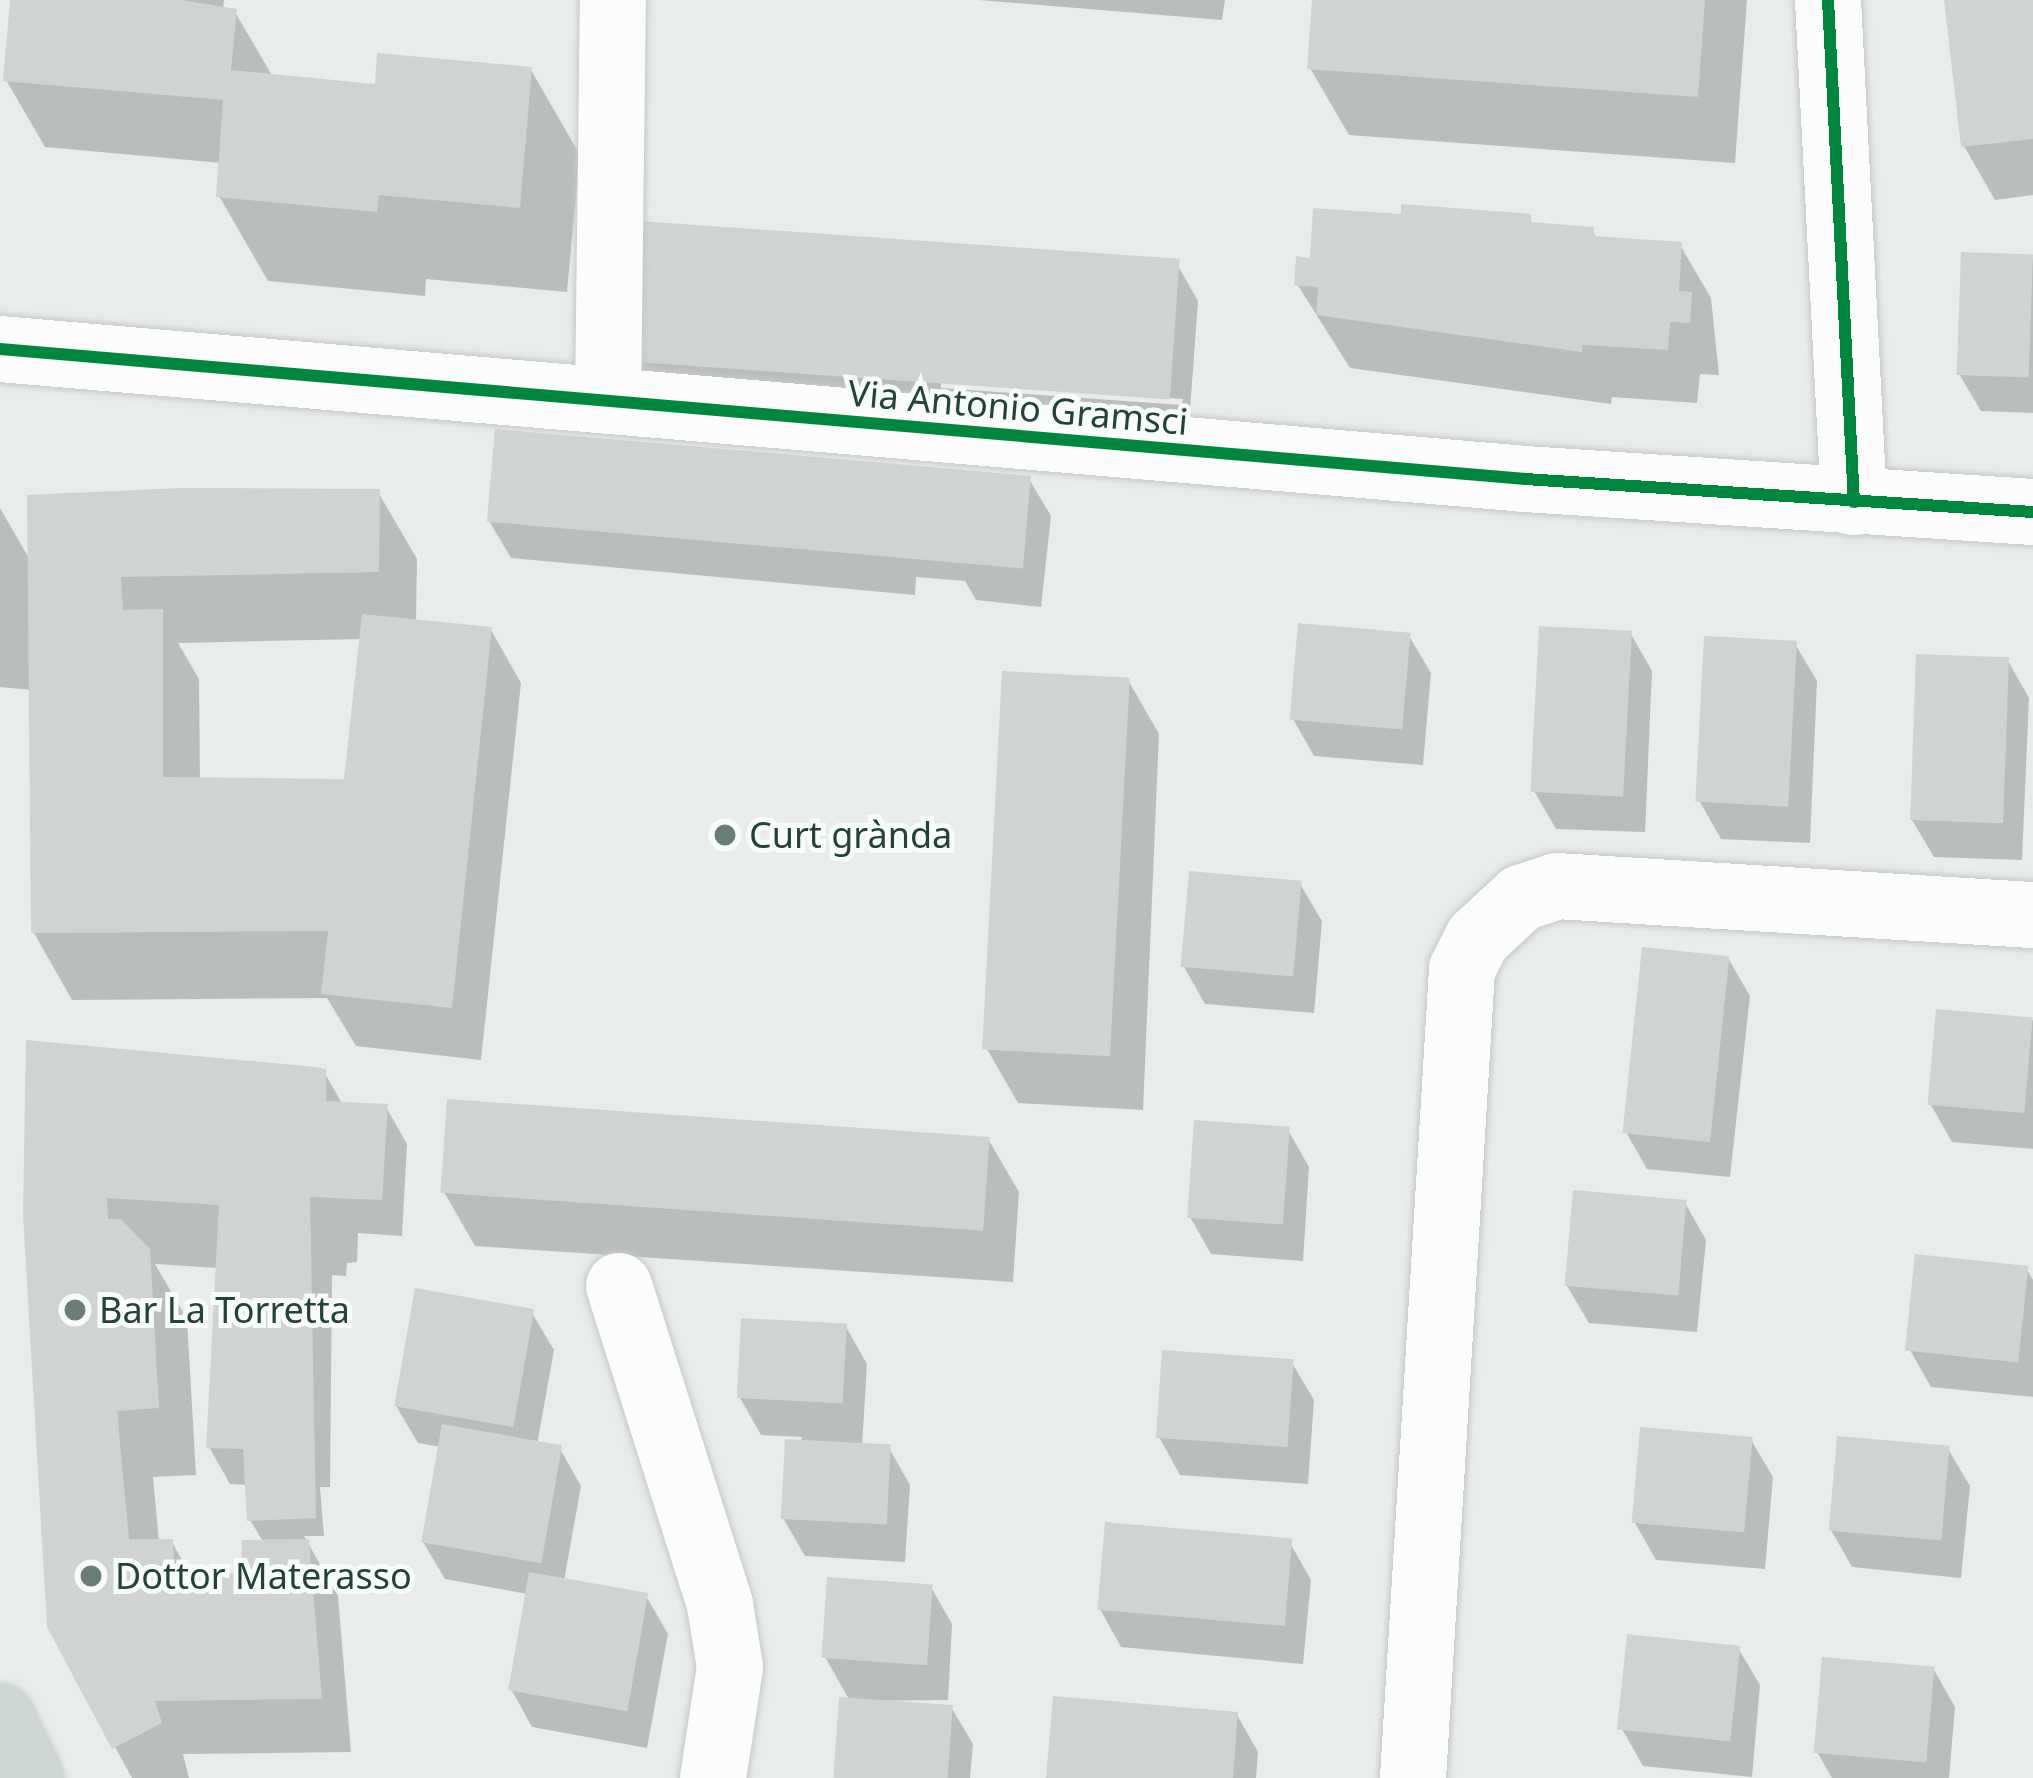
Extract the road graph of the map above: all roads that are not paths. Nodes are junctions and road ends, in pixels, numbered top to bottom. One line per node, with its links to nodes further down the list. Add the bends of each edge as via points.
1 (613, 0): 4 (street)
2 (1828, 0): 5 (street)
3 (0, 349): 4 (street, Via Antonio Gramsci)
4 (608, 401): 5 (street, Via Antonio Gramsci)
5 (1854, 502): 6 (street, Via Antonio Gramsci)
6 (2033, 512)
7 (2033, 915): 12 (street, via 1557,886 1521,898 1478,938 1462,969)
8 (620, 1286): 11 (street, via 720,1605 730,1667)
9 (0, 1718): 10 (main road)
10 (29, 1778)
11 (713, 1778)
12 (1413, 1778)

